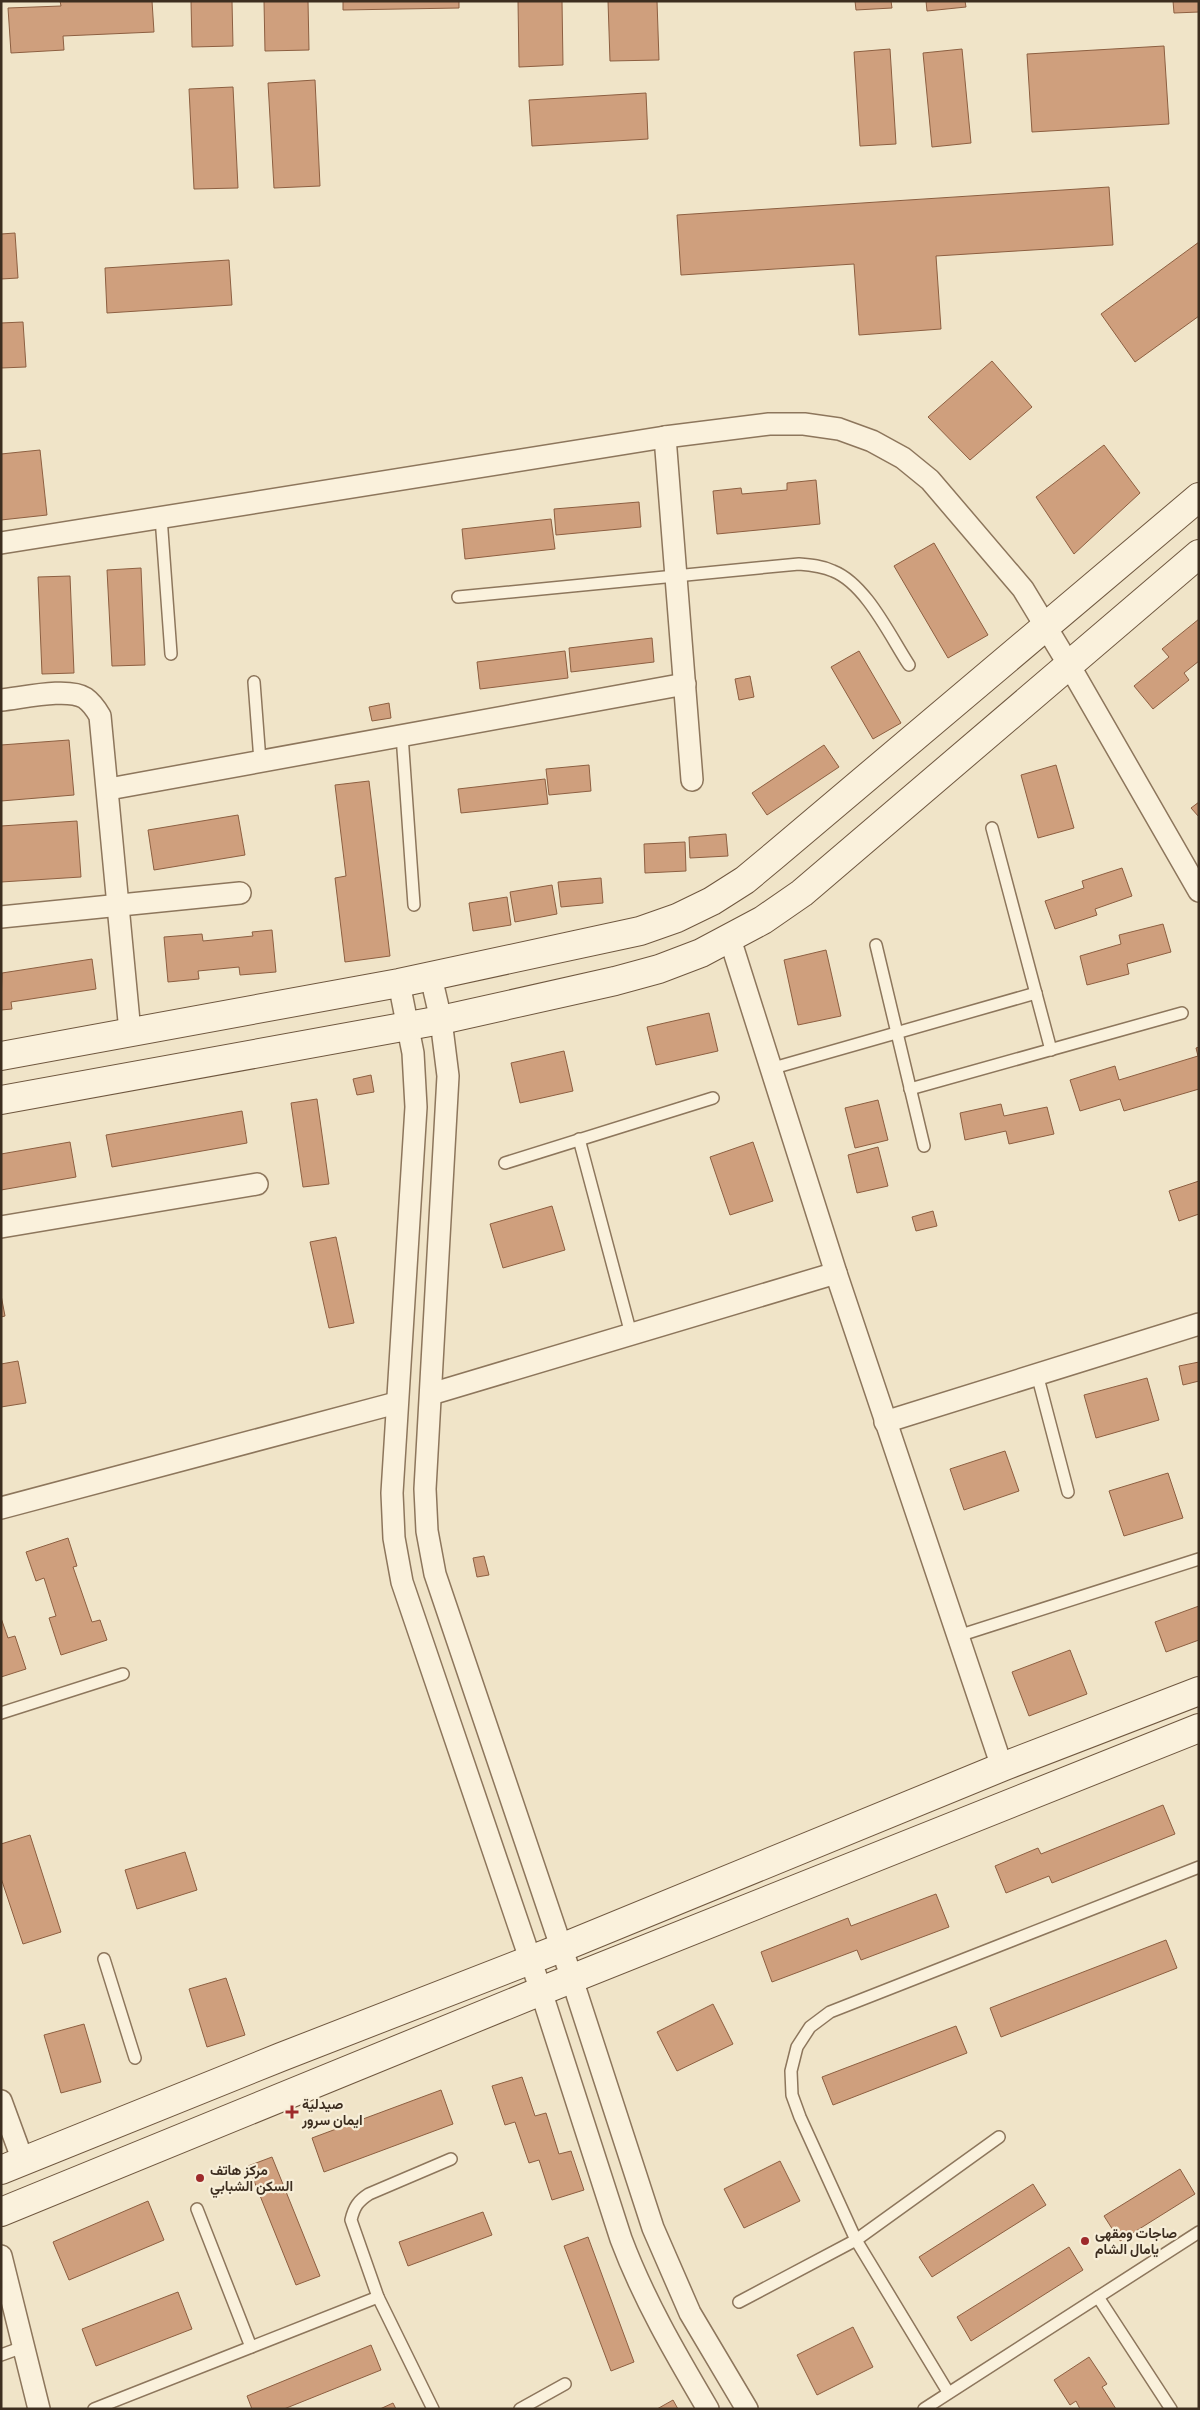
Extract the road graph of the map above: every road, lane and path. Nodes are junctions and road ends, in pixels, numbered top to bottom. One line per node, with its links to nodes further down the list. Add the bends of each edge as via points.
1 (665, 438): 3 (street); 6 (street); 8 (street, via 769,424 804,424 839,429 872,441 903,458 930,480 1022,589)
2 (1199, 497): 8 (main road)
3 (161, 517): 4 (street); 9 (lane)
4 (1, 543)
5 (1199, 554): 11 (main road)
6 (676, 576): 7 (lane); 10 (lane, via 799,564 835,572 863,595); 13 (street)
7 (458, 597)
8 (1047, 627): 11 (street); 27 (main road, via 775,856 712,901 640,931)
9 (171, 654)
10 (909, 665)
11 (1069, 665): 20 (street); 25 (main road, via 802,894)
12 (254, 682): 16 (lane)
13 (685, 684): 15 (street); 17 (street)
14 (1, 700): 18 (street, via 72,693 89,701 100,716)
15 (402, 735): 16 (street); 23 (lane)
16 (260, 761): 18 (street)
17 (692, 780)
18 (108, 789): 22 (street)
19 (992, 828): 29 (lane)
20 (1199, 891)
21 (240, 893): 22 (street)
22 (119, 905): 24 (street); 33 (street)
23 (414, 905)
24 (1, 917)
25 (730, 939): 31 (main road, via 659,969); 37 (street)
26 (876, 945): 34 (lane)
27 (431, 977): 28 (main road); 31 (street)
28 (399, 983): 32 (street); 33 (main road)
29 (1036, 993): 34 (lane); 35 (lane)
30 (1182, 1013): 35 (lane)
31 (441, 1020): 32 (main road); 50 (street, via 448,1104)
32 (409, 1026): 40 (main road); 51 (street, via 416,1107)
33 (130, 1032): 36 (main road)
34 (897, 1033): 37 (lane); 38 (lane)
35 (1051, 1050): 38 (lane)
36 (1, 1056)
37 (770, 1069): 46 (street)
38 (910, 1089): 42 (lane)
39 (713, 1098): 41 (lane)
40 (1, 1100)
41 (579, 1140): 43 (lane); 48 (lane)
42 (924, 1146)
43 (505, 1163)
44 (258, 1184): 45 (street)
45 (1, 1227)
46 (836, 1273): 48 (street); 52 (street)
47 (1199, 1324): 49 (street)
48 (631, 1334): 50 (street)
49 (1037, 1374): 52 (street); 53 (lane)
50 (431, 1394): 63 (street, via 425,1489 427,1532 435,1574)
51 (396, 1404): 54 (street); 65 (street, via 392,1493 394,1538 402,1582)
52 (886, 1422): 56 (street)
53 (1068, 1492)
54 (1, 1508)
55 (1199, 1559): 56 (lane)
56 (958, 1636): 61 (street)
57 (123, 1674): 59 (lane)
58 (1199, 1691): 61 (main road)
59 (1, 1714)
60 (1199, 1728): 66 (main road)
61 (1002, 1767): 63 (main road)
62 (1199, 1867): 76 (lane, via 839,2008 810,2027 797,2047 791,2071 792,2095)
63 (561, 1948): 65 (main road); 66 (street)
64 (104, 1958): 68 (lane)
65 (530, 1960): 67 (street); 72 (main road)
66 (572, 1979): 67 (main road); 91 (street, via 642,2199 664,2257 690,2313)
67 (541, 1991): 74 (main road); 90 (street, via 633,2270 660,2328)
68 (135, 2058)
69 (1, 2101): 72 (street)
70 (999, 2137): 76 (lane)
71 (451, 2158): 78 (lane, via 369,2194 353,2209 354,2231)
72 (12, 2166)
73 (197, 2209): 82 (lane)
74 (1, 2212)
75 (1199, 2232): 79 (lane)
76 (856, 2240): 80 (lane); 85 (lane)
77 (1, 2256): 81 (street)
78 (378, 2297): 82 (lane); 88 (lane)
79 (1098, 2297): 85 (lane); 93 (lane)
80 (739, 2302)
81 (24, 2347): 83 (lane); 86 (street)
82 (251, 2347): 87 (lane)
83 (1, 2355)
84 (565, 2384): 89 (lane)
85 (948, 2392): 92 (lane)
86 (40, 2409)
87 (94, 2409)
88 (432, 2409)
89 (520, 2409)
90 (708, 2409)
91 (747, 2409)
92 (924, 2409)
93 (1171, 2409)

